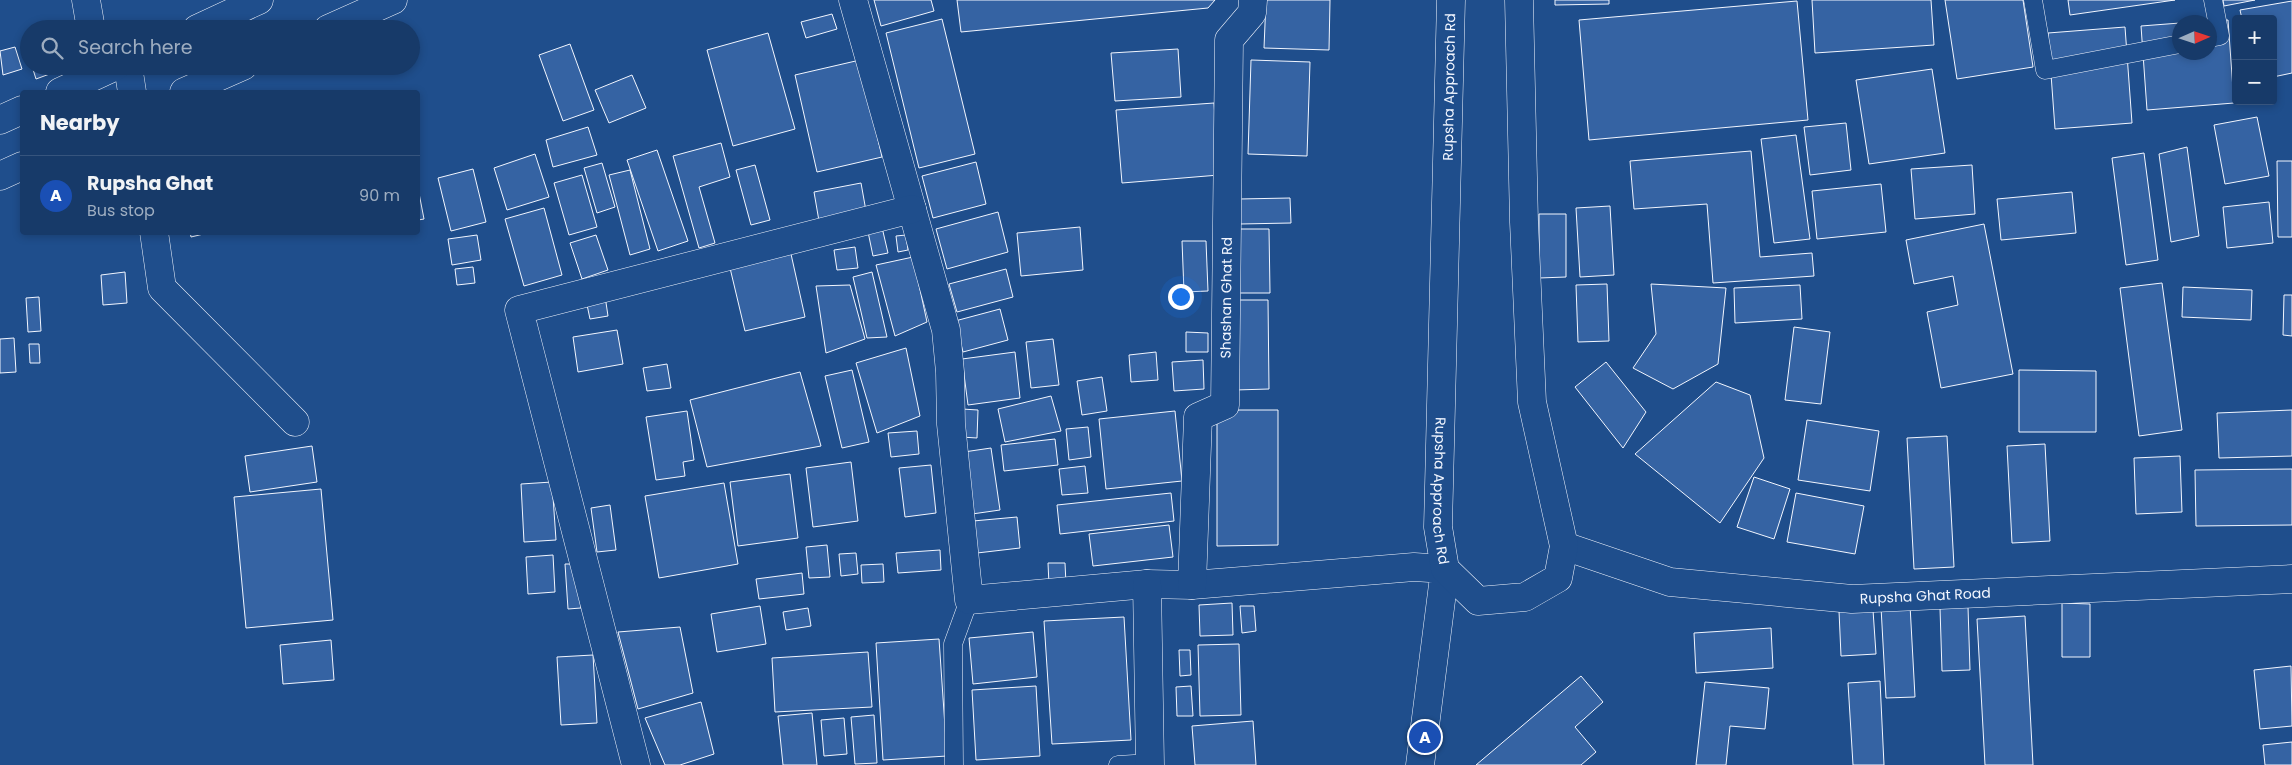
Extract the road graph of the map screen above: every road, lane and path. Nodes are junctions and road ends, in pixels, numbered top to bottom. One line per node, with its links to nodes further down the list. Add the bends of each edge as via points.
1 (86, 0): 11 (main road)
2 (259, 0): 12 (main road)
3 (393, 0): 13 (main road)
4 (853, 0): 27 (main road)
5 (1253, 0): 34 (main road, Shashan Ghat Rd, via 1252,13 1229,40 1225,405 1198,416)
6 (1451, 0): 31 (main road, Rupsha Approach Rd, via 1438,527)
7 (1519, 0): 30 (main road, Rupsha Approach Rd, via 1532,402)
8 (2033, 0): 16 (lane, via 2045,70)
9 (2213, 0): 10 (lane)
10 (2216, 15)
11 (89, 20)
12 (216, 20)
13 (348, 20)
14 (2217, 21): 15 (lane, via 2220,36)
15 (2217, 37)
16 (2172, 46)
17 (93, 75): 20 (main road)
18 (129, 75): 21 (main road)
19 (223, 75): 22 (main road)
20 (64, 90)
21 (132, 90)
22 (189, 90)
23 (20, 111): 24 (main road)
24 (0, 120)
25 (20, 167): 26 (main road)
26 (0, 176)
27 (912, 208): 35 (main road, via 946,330 951,424); 37 (main road, via 518,310)
28 (154, 235): 29 (main road, via 162,288)
29 (295, 422)
30 (1564, 546): 31 (main road, Rupsha Approach Rd, via 1558,578 1525,597 1478,601); 32 (main road, Rupsha Ghat Road, via 1670,582 1852,599)
31 (1445, 569): 34 (main road, via 1414,568); 40 (main road)
32 (2292, 579)
33 (1147, 584): 34 (main road); 35 (main road); 36 (main road)
34 (1192, 585)
35 (969, 600): 38 (lane, via 953,644)
36 (1150, 764): 39 (lane)
37 (636, 765)
38 (954, 765)
39 (1118, 765)
40 (1420, 765)

